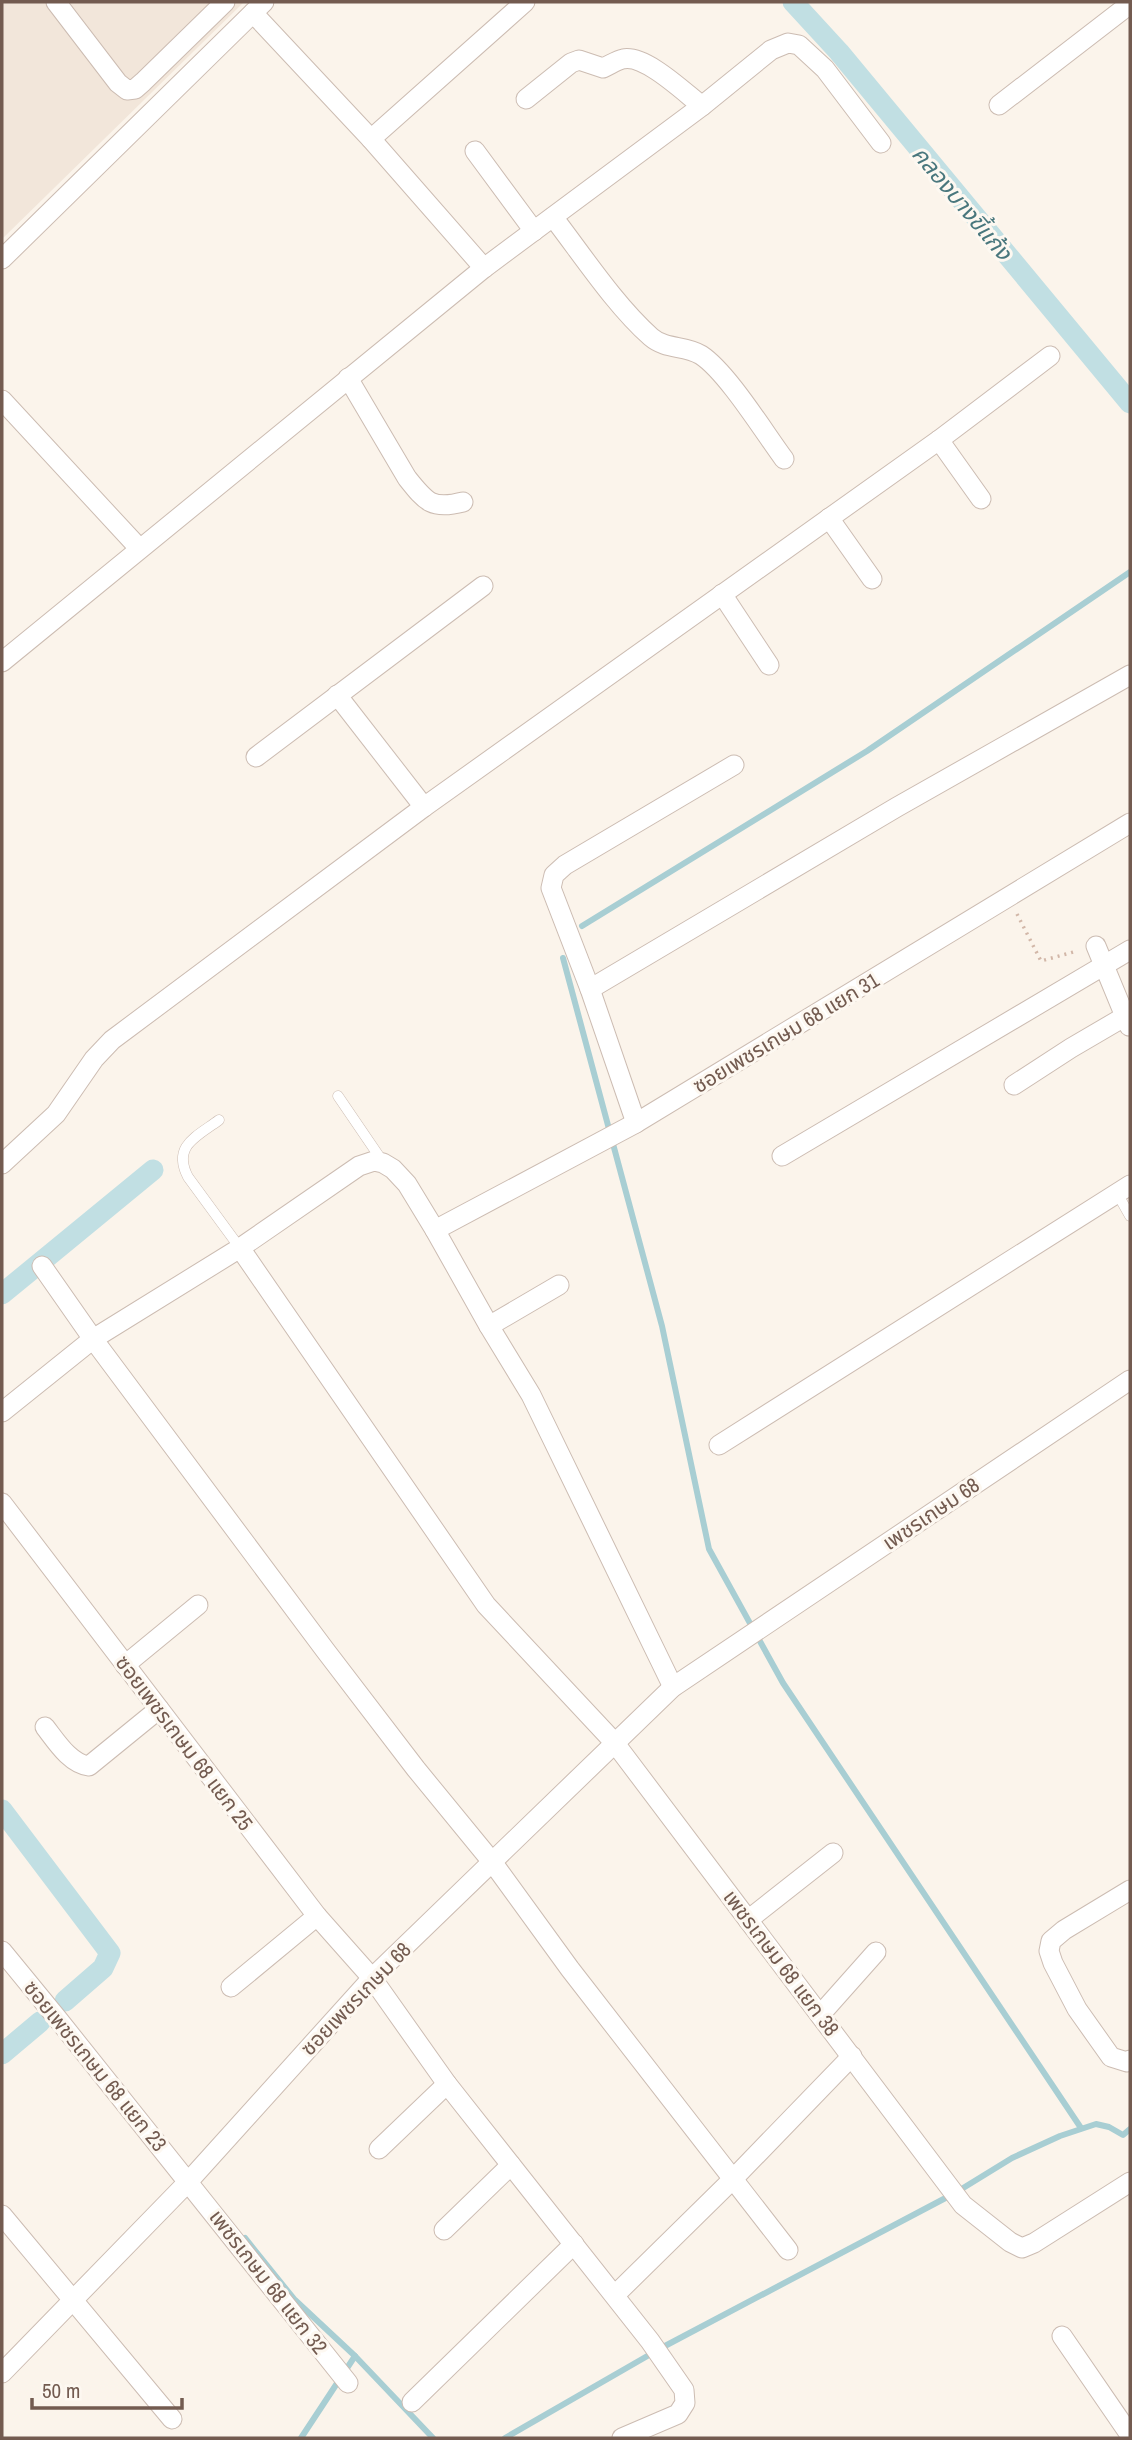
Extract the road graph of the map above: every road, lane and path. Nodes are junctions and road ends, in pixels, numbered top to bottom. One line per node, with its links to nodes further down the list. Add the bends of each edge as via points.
1 (56, 2): 2 (street, via 127,90 143,82)
2 (226, 2)
3 (524, 2): 9 (street)
4 (1130, 4): 7 (street)
5 (258, 8): 9 (street); 14 (street)
6 (526, 99): 8 (street, via 571,63 579,60 603,68 624,59 649,65)
7 (999, 105)
8 (702, 106): 10 (street, via 771,50 788,43 799,45 825,69); 12 (street)
9 (371, 139): 15 (street)
10 (881, 143)
11 (475, 151): 13 (street)
12 (553, 217): 13 (street); 20 (street, via 634,322 667,347 697,353 709,361)
13 (534, 231): 15 (street)
14 (2, 259)
15 (484, 268): 17 (street)
16 (1050, 356): 19 (street)
17 (348, 378): 22 (street, via 417,490 444,507); 24 (street)
18 (2, 400): 24 (street)
19 (939, 440): 21 (street); 23 (street)
20 (784, 459)
21 (981, 499)
22 (463, 502)
23 (829, 518): 25 (street); 27 (street)
24 (139, 548): 28 (street)
25 (872, 579)
26 (482, 586): 31 (street)
27 (722, 594): 29 (street); 34 (street)
28 (5, 653)
29 (769, 665)
30 (1130, 675): 40 (street)
31 (337, 695): 32 (street); 34 (street)
32 (256, 757)
33 (733, 765): 40 (street, via 554,875 551,888)
34 (424, 807): 48 (street, via 112,1040 56,1114)
35 (1130, 823): 36 (street, ซอยเพชรเกษม 68 แยก 31)
36 (1009, 898): 37 (path, via 1041,961); 45 (street, ซอยเพชรเกษม 68 แยก 31)
37 (1096, 946): 39 (street)
38 (1130, 950): 39 (street)
39 (1105, 965): 41 (street); 46 (street)
40 (590, 989): 45 (street)
41 (1127, 1023): 42 (street, via 1071,1048)
42 (1014, 1085)
43 (338, 1096): 47 (lane)
44 (219, 1120): 52 (lane, via 190,1142 181,1165)
45 (635, 1123): 51 (street, ซอยเพชรเกษม 68 แยก 31)
46 (782, 1156)
47 (383, 1163): 51 (street, via 407,1184); 52 (street, via 359,1166)
48 (2, 1164)
49 (1124, 1189): 50 (lane); 59 (street)
50 (1130, 1216)
51 (435, 1230): 55 (street)
52 (240, 1248): 56 (street); 67 (street, เพชรเกษม 68 แยก 38, via 486,1605)
53 (42, 1266): 56 (street)
54 (559, 1285): 55 (street)
55 (489, 1326): 64 (street, via 531,1395)
56 (93, 1339): 58 (street); 69 (street, via 416,1769)
57 (1130, 1380): 62 (street, เพชรเกษม 68)
58 (2, 1412)
59 (719, 1446)
60 (2, 1503): 63 (street, ซอยเพชรเกษม 68 แยก 25)
61 (198, 1605): 63 (street)
62 (733, 1648): 64 (street, ซอยเพชรเกษม 68)
63 (125, 1665): 65 (street, ซอยเพชรเกษม 68 แยก 25)
64 (673, 1687): 67 (street, ซอยเพชรเกษม 68)
65 (159, 1709): 66 (street, via 89,1766 70,1756); 71 (street, ซอยเพชรเกษม 68 แยก 25)
66 (45, 1727)
67 (614, 1742): 69 (street, ซอยเพชรเกษม 68); 72 (street, เพชรเกษม 68 แยก 38)
68 (833, 1853): 72 (street)
69 (493, 1863): 75 (street, ซอยเพชรเกษม 68); 83 (street)
70 (1130, 1889): 79 (street, via 1064,1930 1051,1941 1049,1951 1077,2009 1111,2057)
71 (317, 1916): 75 (street, ซอยเพชรเกษม 68 แยก 25); 76 (street)
72 (748, 1920): 77 (street, เพชรเกษม 68 แยก 38)
73 (2, 1951): 84 (street, ซอยเพชรเกษม 68 แยก 23)
74 (876, 1952): 77 (street)
75 (372, 1978): 80 (street, ซอยเพชรเกษม 68 แยก 25); 84 (street, ซอยเพชรเกษม 68)
76 (231, 1987)
77 (820, 2015): 78 (street, เพชรเกษม 68 แยก 38)
78 (852, 2056): 83 (street); 85 (street, เพชรเกษม 68 แยก 38, via 963,2205 1022,2248)
79 (1130, 2060)
80 (447, 2084): 81 (street); 82 (street, ซอยเพชรเกษม 68 แยก 25)
81 (379, 2149)
82 (511, 2165): 87 (street); 88 (street, ซอยเพชรเกษม 68 แยก 25)
83 (733, 2179): 89 (street); 90 (street)
84 (188, 2182): 91 (street, ซอยเพชรเกษม 68); 94 (street, เพชรเกษม 68 แยก 32)
85 (1130, 2182)
86 (2, 2215): 91 (street)
87 (444, 2230)
88 (574, 2244): 90 (street, ซอยเพชรเกษม 68 แยก 25); 95 (street)
89 (788, 2250)
90 (615, 2295): 98 (street, ซอยเพชรเกษม 68 แยก 25, via 684,2390 685,2403 678,2414)
91 (74, 2301): 93 (street, ซอยเพชรเกษม 68); 96 (street)
92 (1062, 2336): 97 (street)
93 (2, 2373)
94 (348, 2382)
95 (412, 2402)
96 (172, 2419)
97 (1130, 2437)
98 (622, 2438)

